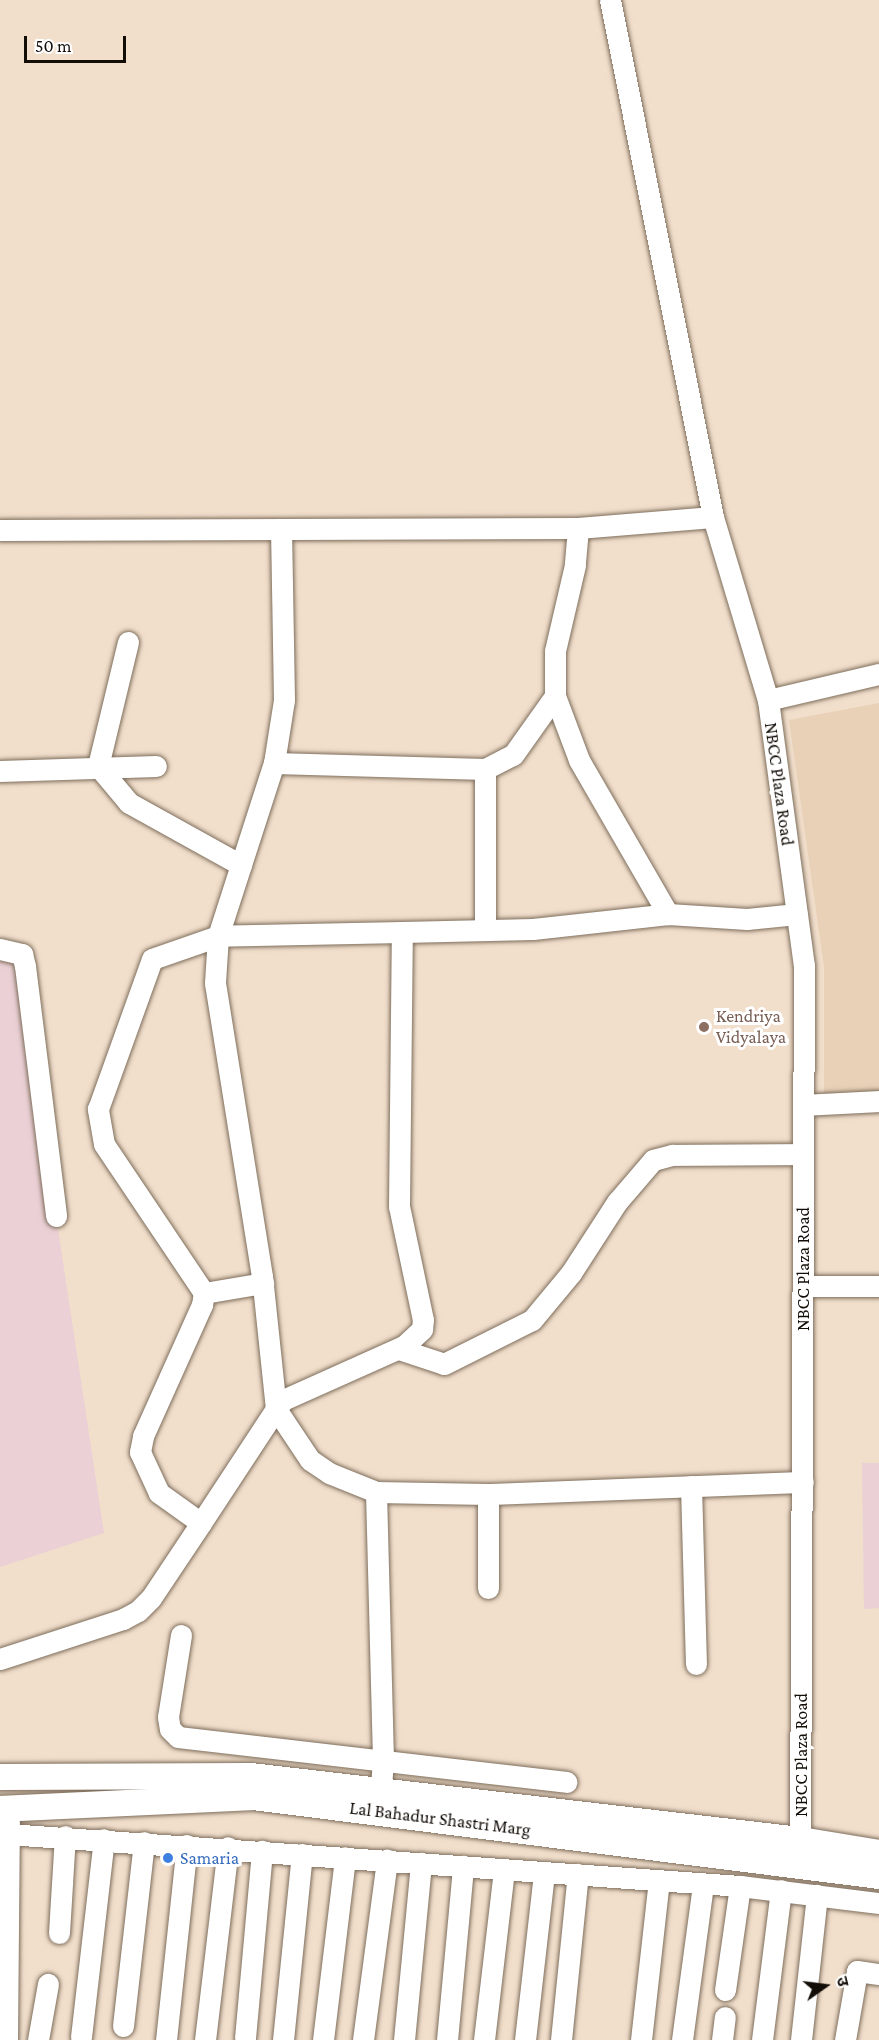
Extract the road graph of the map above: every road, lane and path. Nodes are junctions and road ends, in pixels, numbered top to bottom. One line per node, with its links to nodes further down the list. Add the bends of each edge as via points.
1 (610, 0): 2 (street, NBCC Plaza Road)
2 (712, 518): 3 (street); 9 (street, NBCC Plaza Road)
3 (578, 528): 5 (street); 8 (street, via 575,565 555,651)
4 (0, 530): 5 (street)
5 (281, 531): 10 (street, via 284,700)
6 (128, 642): 11 (street)
7 (879, 674): 9 (street)
8 (555, 696): 13 (street, via 513,755); 16 (street, via 579,760)
9 (768, 700): 17 (street, NBCC Plaza Road)
10 (274, 763): 13 (street); 15 (street)
11 (98, 766): 12 (street); 14 (street); 15 (street, via 129,803)
12 (156, 766)
13 (485, 768): 18 (street)
14 (0, 771)
15 (241, 865): 20 (street)
16 (668, 914): 17 (street, via 747,919); 18 (street)
17 (797, 914): 23 (street, NBCC Plaza Road, via 804,965)
18 (485, 930): 19 (street)
19 (402, 932): 20 (street); 30 (street, via 400,1228 423,1320 417,1335)
20 (218, 936): 26 (street, via 215,983); 29 (street, via 152,959 98,1109 104,1144)
21 (0, 949): 25 (street, via 22,954 25,966)
22 (879, 1101): 23 (street)
23 (803, 1105): 24 (street, NBCC Plaza Road)
24 (803, 1154): 27 (street, NBCC Plaza Road); 30 (street, via 672,1155 653,1160 617,1202 572,1273 532,1320 444,1365)
25 (56, 1216)
26 (263, 1283): 29 (street); 31 (street)
27 (803, 1286): 28 (street); 32 (street, NBCC Plaza Road)
28 (879, 1286)
29 (204, 1293): 36 (street, via 143,1436 140,1452 159,1493)
30 (399, 1349): 31 (street, via 283,1400)
31 (276, 1409): 34 (street, via 310,1460 329,1473); 36 (street)
32 (803, 1482): 33 (street); 49 (street, NBCC Plaza Road)
33 (691, 1486): 35 (street); 40 (street)
34 (376, 1492): 35 (street); 41 (street)
35 (488, 1494): 37 (street)
36 (201, 1523): 39 (street, via 152,1598 138,1611)
37 (488, 1588)
38 (181, 1635): 41 (street, via 168,1717 170,1730 178,1737)
39 (0, 1659)
40 (696, 1664)
41 (383, 1760): 43 (street); 44 (street)
42 (0, 1777): 44 (main road, Lal Bahadur Shastri Marg, via 251,1776)
43 (566, 1782)
44 (381, 1791): 49 (main road, Lal Bahadur Shastri Marg)
45 (5, 1809): 46 (street); 63 (main road, Lal Bahadur Shastri Marg, via 253,1797)
46 (8, 1834): 47 (street); 78 (street)
47 (65, 1836): 48 (street); 70 (street)
48 (104, 1839): 50 (street); 76 (street)
49 (800, 1840): 54 (main road, Lal Bahadur Shastri Marg)
50 (144, 1842): 51 (street); 75 (street)
51 (187, 1845): 52 (street); 80 (street)
52 (228, 1847): 53 (street); 81 (street)
53 (262, 1851): 55 (street); 77 (street)
54 (879, 1853)
55 (302, 1854): 56 (street); 82 (street)
56 (345, 1857): 57 (street); 83 (street)
57 (387, 1860): 58 (street); 84 (street)
58 (421, 1863): 59 (street); 85 (street)
59 (463, 1866): 60 (street); 86 (street)
60 (504, 1869): 61 (street); 87 (street)
61 (544, 1872): 62 (street); 88 (street)
62 (578, 1874): 64 (street); 89 (street)
63 (879, 1876)
64 (659, 1880): 65 (street); 90 (street)
65 (703, 1884): 66 (street); 91 (street)
66 (740, 1886): 67 (street); 73 (street)
67 (781, 1890): 68 (street); 93 (street)
68 (817, 1895): 69 (street); 94 (street)
69 (879, 1903)
70 (59, 1934)
71 (879, 1974): 95 (street, via 857,1971)
72 (48, 1984): 79 (street)
73 (725, 1990)
74 (725, 2017): 92 (street)
75 (123, 2026)
76 (81, 2037)
77 (245, 2038)
78 (7, 2040)
79 (38, 2040)
80 (166, 2040)
81 (205, 2040)
82 (284, 2040)
83 (323, 2040)
84 (363, 2040)
85 (404, 2040)
86 (447, 2040)
87 (484, 2040)
88 (525, 2040)
89 (561, 2040)
90 (641, 2040)
91 (682, 2040)
92 (722, 2040)
93 (762, 2040)
94 (801, 2040)
95 (845, 2040)

